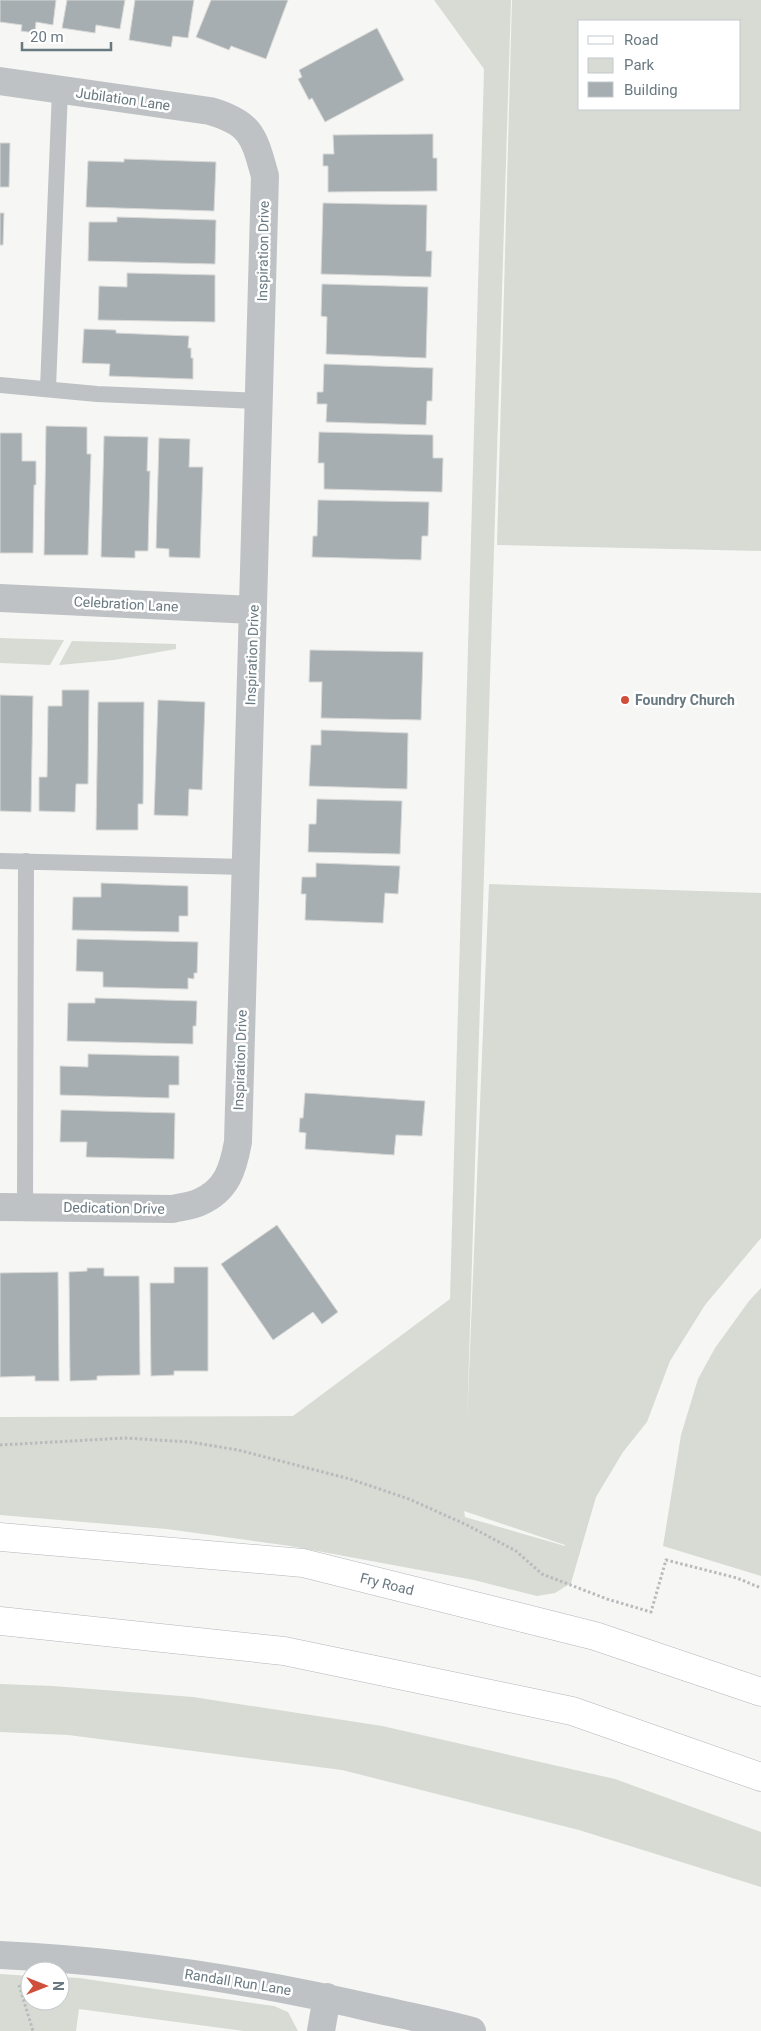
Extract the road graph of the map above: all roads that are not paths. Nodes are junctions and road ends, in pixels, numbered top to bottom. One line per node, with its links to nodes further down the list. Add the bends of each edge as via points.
1 (0, 81): 2 (street, Jubilation Lane)
2 (60, 90): 3 (street, Jubilation Lane, via 210,111 228,116); 5 (lane)
3 (243, 127): 6 (street, Inspiration Drive, via 255,140 265,176)
4 (0, 385): 5 (lane)
5 (48, 388): 6 (lane, via 97,394)
6 (259, 401): 8 (street, Inspiration Drive)
7 (0, 598): 8 (street, Celebration Lane)
8 (253, 610): 11 (street, Inspiration Drive)
9 (0, 861): 10 (lane)
10 (26, 861): 11 (lane); 13 (lane)
11 (246, 867): 12 (street, Inspiration Drive, via 238,1142 234,1166)
12 (222, 1186): 13 (street, Dedication Drive, via 200,1202 173,1209)
13 (13, 1207)
14 (0, 1537): 16 (main road, Fry Road, via 303,1563 595,1636)
15 (0, 1620): 17 (main road, via 284,1651 572,1711)
16 (761, 1692)
17 (761, 1777)
18 (5, 1955): 19 (street, Randall Run Lane, via 151,1968)
19 (327, 1997): 20 (street); 21 (street, Randall Run Lane)
20 (321, 2031)
21 (472, 2031)

